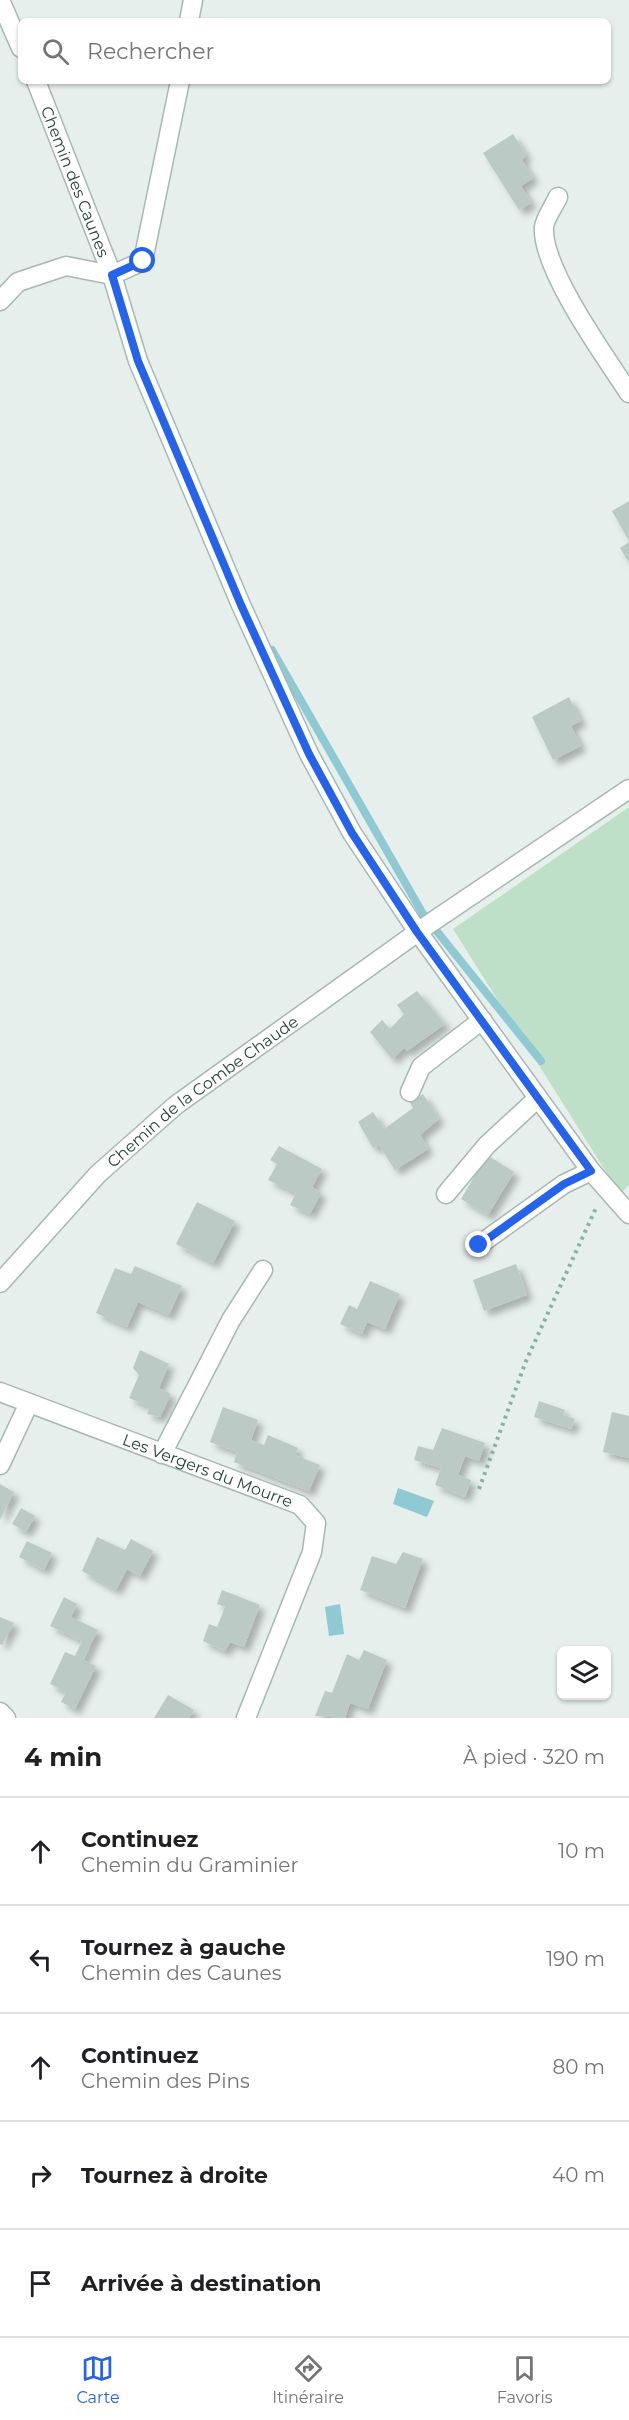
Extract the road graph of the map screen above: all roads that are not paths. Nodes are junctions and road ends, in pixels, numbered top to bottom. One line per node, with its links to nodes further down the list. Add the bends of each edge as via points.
1 (0, 0): 4 (street)
2 (193, 0): 3 (street)
3 (190, 18)
4 (18, 41)
5 (37, 84): 8 (street, Chemin des Caunes)
6 (179, 84): 8 (street, via 143,261)
7 (558, 197): 10 (street, via 544,226 549,254 594,339)
8 (112, 275): 9 (street, via 66,266 18,282); 12 (street, Chemin des Caunes, via 138,361 294,723 352,833)
9 (0, 301)
10 (629, 393)
11 (629, 789): 12 (street, Chemin de la Combe Chaude)
12 (426, 926): 13 (street, Chemin des Caunes); 21 (street, Chemin de la Combe Chaude, via 176,1105 98,1174)
13 (482, 1020): 14 (street, via 421,1067); 15 (street, Chemin des Caunes)
14 (410, 1092)
15 (538, 1098): 16 (street, Chemin des Caunes); 17 (street, via 487,1145)
16 (591, 1171): 18 (street, Chemin des Caunes); 19 (street, via 564,1184)
17 (446, 1194)
18 (629, 1214)
19 (479, 1245)
20 (263, 1270): 24 (street, via 231,1320)
21 (0, 1282)
22 (0, 1392): 23 (street, Les Vergers du Mourre)
23 (29, 1403): 24 (street, Les Vergers du Mourre); 25 (street)
24 (162, 1454): 28 (street, Les Vergers du Mourre, via 300,1505 316,1523 312,1552)
25 (0, 1465)
26 (0, 1712): 27 (street)
27 (6, 1718)
28 (246, 1718)

